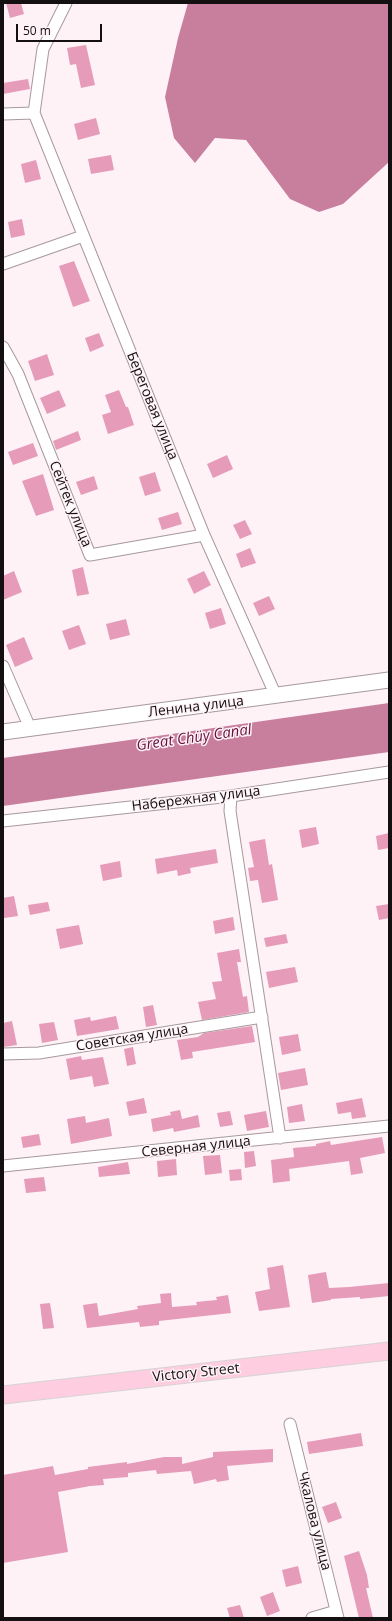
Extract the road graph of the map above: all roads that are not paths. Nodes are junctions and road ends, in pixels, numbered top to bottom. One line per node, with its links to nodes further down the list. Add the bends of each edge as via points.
1 (66, 3): 2 (street, Береговая улица, via 43,49)
2 (34, 113): 3 (street); 4 (street, Береговая улица)
3 (3, 114)
4 (83, 236): 5 (street); 7 (street, Береговая улица)
5 (3, 264)
6 (3, 347): 7 (street, Сейтек улица, via 18,374 90,555)
7 (204, 535): 10 (street, Береговая улица)
8 (3, 666): 11 (street)
9 (389, 680): 10 (street, Ленина улица)
10 (276, 696): 11 (street, Ленина улица)
11 (30, 728): 12 (street, Ленина улица)
12 (3, 732)
13 (389, 772): 14 (street, Набережная улица)
14 (230, 796): 15 (street, Набережная улица); 16 (street, via 230,811)
15 (3, 821)
16 (262, 1018): 17 (street, Советская улица, via 39,1053); 19 (street)
17 (3, 1054)
18 (389, 1126): 19 (street, Северная улица)
19 (280, 1138): 20 (street, Северная улица)
20 (3, 1166)
21 (389, 1351): 22 (main road, Victory Street)
22 (3, 1395)
23 (290, 1424): 24 (street, Чкалова улица)
24 (337, 1614): 25 (street)
25 (312, 1618)

